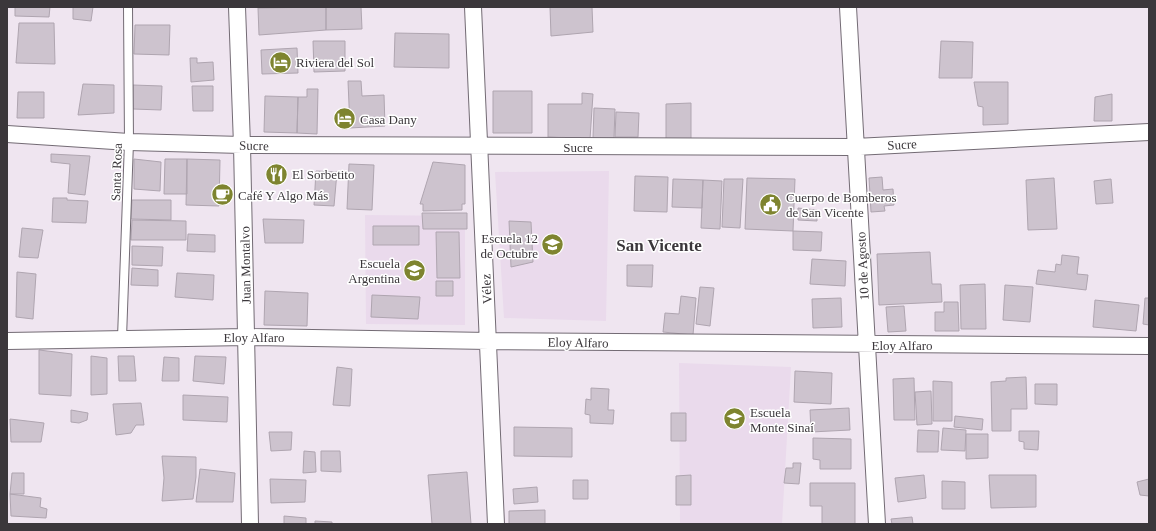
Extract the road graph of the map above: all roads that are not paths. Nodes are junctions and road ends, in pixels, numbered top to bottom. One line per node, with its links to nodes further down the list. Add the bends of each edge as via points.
1 (128, 7): 7 (lane, Santa Rosa)
2 (237, 7): 8 (street, Juan Montalvo)
3 (473, 7): 9 (street, Vélez)
4 (848, 7): 10 (street, 10 de Agosto)
5 (1149, 132): 10 (street, Sucre)
6 (7, 134): 7 (street, Sucre)
7 (129, 142): 8 (street, Sucre); 12 (lane, Santa Rosa)
8 (242, 145): 9 (street, Sucre); 11 (street, Juan Montalvo)
9 (479, 146): 10 (street, Sucre); 14 (street, Vélez)
10 (855, 147): 15 (street, 10 de Agosto)
11 (247, 337): 12 (street, Eloy Alfaro); 14 (street, Eloy Alfaro); 17 (street, Juan Montalvo)
12 (122, 338): 13 (street, Eloy Alfaro)
13 (7, 341)
14 (488, 341): 15 (street, Eloy Alfaro); 18 (street, Vélez)
15 (867, 345): 16 (street, Eloy Alfaro); 19 (street, 10 de Agosto)
16 (1149, 346)
17 (250, 524)
18 (496, 524)
19 (877, 524)

